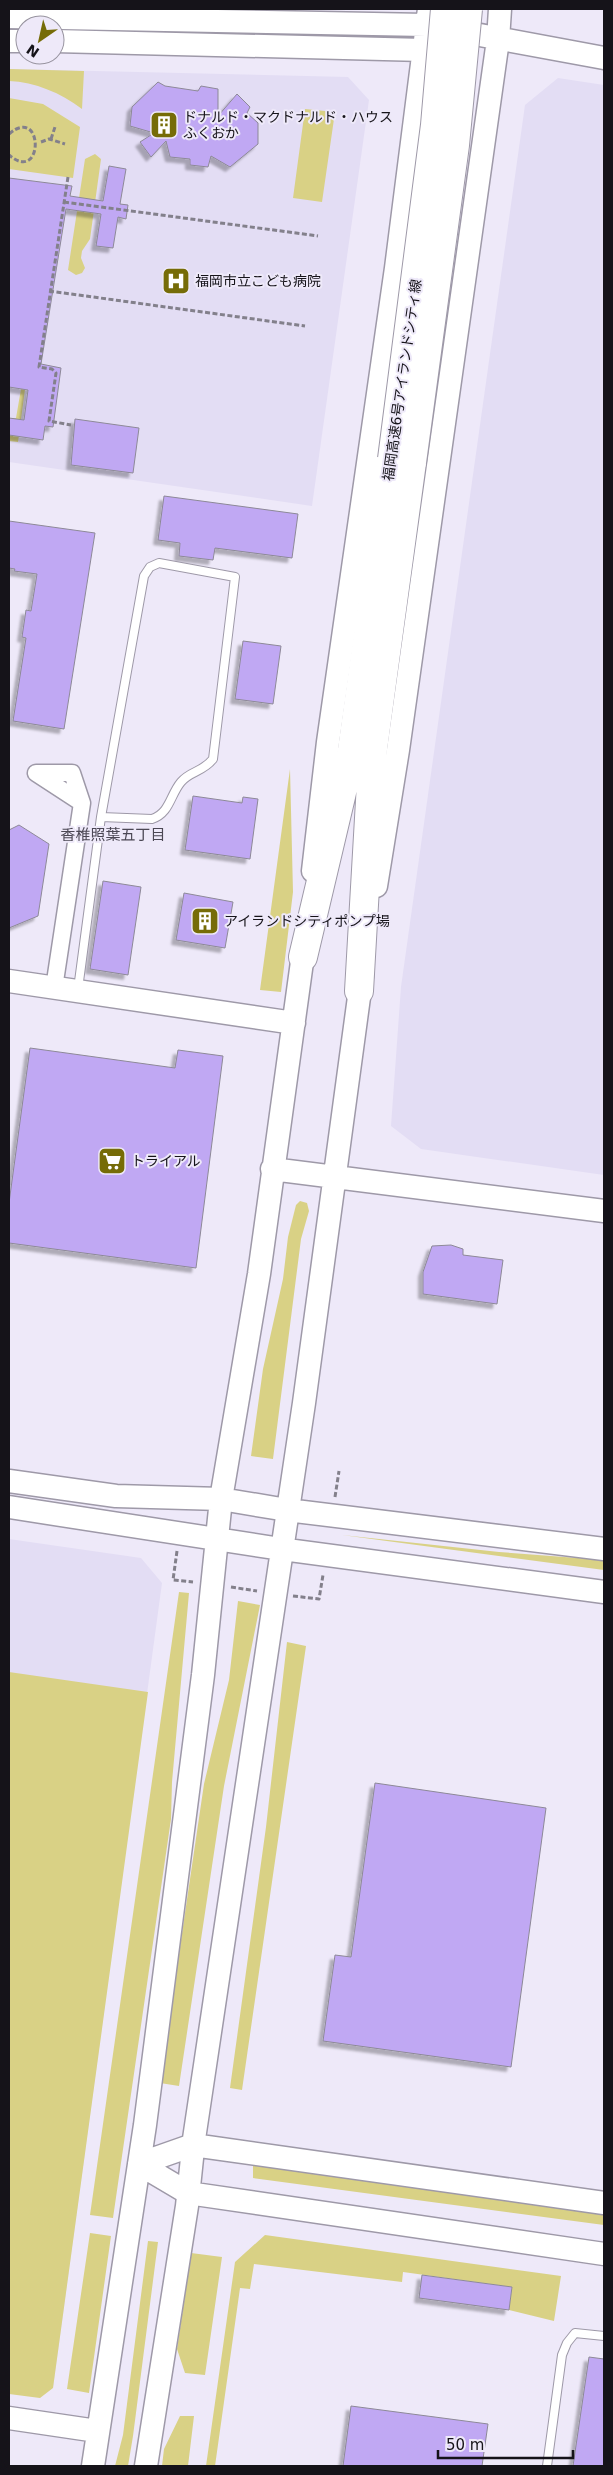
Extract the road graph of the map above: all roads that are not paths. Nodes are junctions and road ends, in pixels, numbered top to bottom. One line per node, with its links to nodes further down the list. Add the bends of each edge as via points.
1 (468, 9): 9 (highway, 福岡高速6号アイランドシティ線, bridge, via 454,146)
2 (500, 9): 5 (street)
3 (433, 14): 4 (street); 5 (street); 7 (street); 9 (highway, 福岡高速6号アイランドシティ線, bridge, via 436,125)
4 (9, 17)
5 (498, 40): 7 (street); 8 (street); 17 (street, via 398,750)
6 (65, 41): 7 (street)
7 (424, 50): 13 (street, via 328,742)
8 (604, 58)
9 (402, 460): 10 (highway, 福岡高速6号アイランドシティ線)
10 (363, 749): 13 (highway); 17 (highway)
11 (82, 803): 15 (street)
12 (101, 817): 12 (lane, via 144,576 150,567 159,563 235,577 213,759 206,768 180,782 164,813 159,816 152,819); 16 (lane)
13 (303, 957): 18 (street)
14 (9, 981): 15 (street)
15 (54, 988): 16 (street)
16 (77, 991): 18 (street)
17 (359, 991): 20 (street)
18 (294, 1023): 19 (street)
19 (272, 1169): 20 (street); 23 (street, via 259,1274)
20 (336, 1175): 21 (street); 25 (street)
21 (604, 1211)
22 (9, 1481): 23 (street, via 116,1496)
23 (221, 1499): 25 (street); 26 (street)
24 (9, 1507): 26 (street)
25 (286, 1510): 27 (street); 28 (street)
26 (217, 1539): 27 (street); 31 (street, via 203,1675)
27 (281, 1549): 29 (street); 30 (street)
28 (604, 1549)
29 (604, 1592)
30 (193, 2145): 31 (street); 32 (street); 33 (street)
31 (139, 2164): 32 (street); 37 (street)
32 (188, 2193): 34 (street); 39 (street)
33 (604, 2203)
34 (604, 2254)
35 (604, 2336): 40 (lane, via 576,2333 567,2343 562,2355)
36 (9, 2418): 37 (street)
37 (97, 2430): 38 (street)
38 (93, 2466)
39 (146, 2466)
40 (547, 2466)

